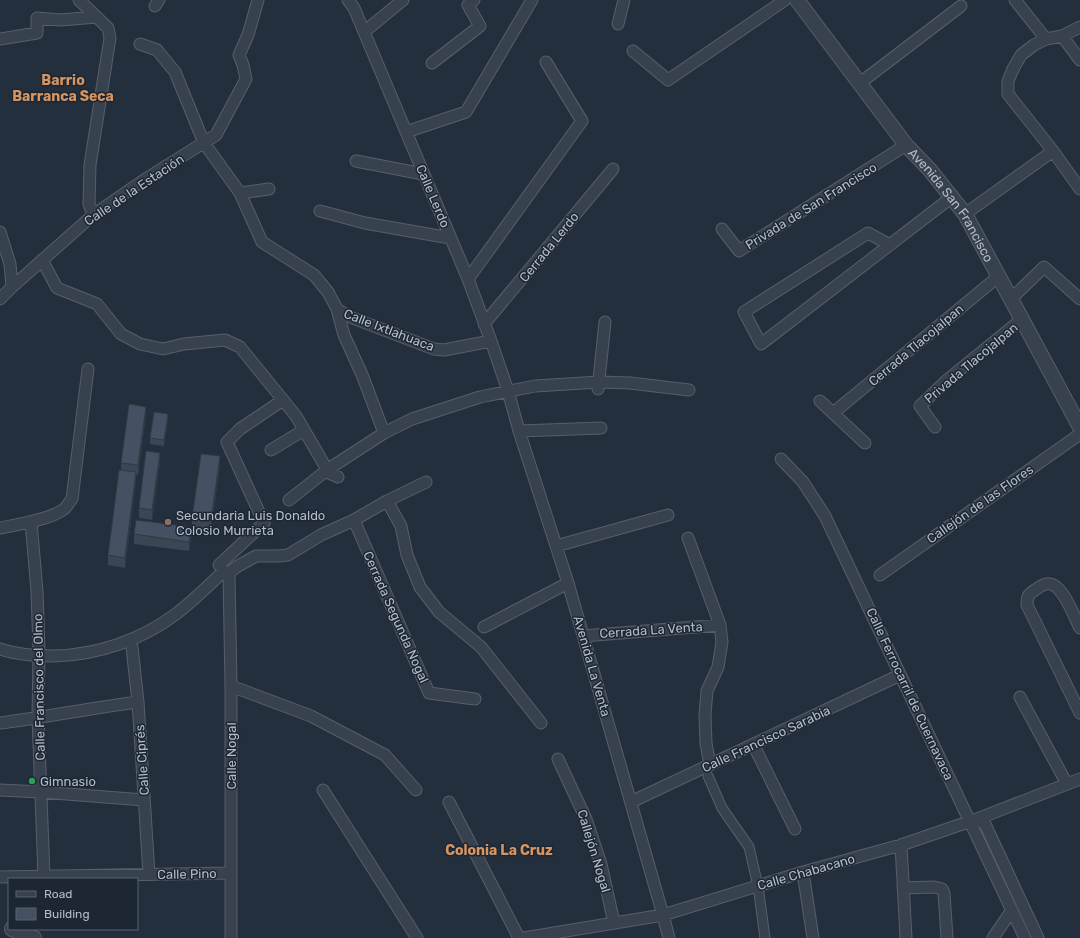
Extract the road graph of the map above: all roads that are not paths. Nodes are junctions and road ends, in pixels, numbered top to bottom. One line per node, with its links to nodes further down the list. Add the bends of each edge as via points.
1 (79, 0): 12 (street)
2 (258, 0): 26 (street, Calle de la Estación, via 239,55 246,79 216,135)
3 (348, 0): 15 (street, Calle Lerdo)
4 (402, 0): 15 (street)
5 (474, 0): 23 (street, via 468,5 480,26)
6 (532, 0): 25 (street, via 466,112)
7 (624, 0): 13 (street)
8 (785, 0): 20 (street, via 668,80)
9 (797, 0): 24 (street, Avenida San Francisco)
10 (1015, 0): 18 (street)
11 (961, 6): 24 (street)
12 (97, 17): 17 (street, via 60,20 37,18 36,33); 38 (street, via 108,28 110,38 90,165 89,204)
13 (618, 24)
14 (1080, 27): 16 (street)
15 (364, 32): 25 (street, Calle Lerdo)
16 (1062, 36): 18 (street); 21 (street)
17 (0, 39)
18 (1046, 39): 28 (street, via 1021,55 1008,81 1008,94)
19 (140, 44): 26 (street, Calle Ixtlahuaca, via 157,50 175,72)
20 (633, 51)
21 (1080, 60)
22 (546, 62): 45 (street, via 582,121)
23 (432, 63)
24 (860, 83): 27 (street, Avenida San Francisco)
25 (406, 132): 31 (street, Calle Lerdo)
26 (204, 143): 34 (street, Calle Ixtlahuaca); 38 (street, Calle de la Estación)
27 (906, 145): 35 (street, Avenida San Francisco); 39 (street, Privada de San Francisco, via 739,251)
28 (1053, 151): 33 (street); 37 (street)
29 (356, 161): 31 (street)
30 (613, 168): 53 (street, Cerrada Lerdo)
31 (423, 174): 41 (street, Calle Lerdo)
32 (269, 189): 34 (street)
33 (1080, 189)
34 (240, 193): 50 (street, Calle Ixtlahuaca, via 262,242 314,275 328,292)
35 (952, 198): 37 (street, Avenida San Francisco); 42 (street)
36 (320, 212): 41 (street)
37 (965, 214): 44 (street, Avenida San Francisco)
38 (93, 215): 43 (street, Calle de la Estación)
39 (722, 229)
40 (0, 232): 46 (street, via 10,264)
41 (450, 238): 45 (street, Calle Lerdo)
42 (890, 245): 42 (street, via 767,339 761,344 744,312 868,234)
43 (42, 260): 46 (street, Calle de la Estación); 59 (street, via 57,288 98,304 121,334 140,344 163,349 225,340 240,347)
44 (999, 276): 48 (street, Avenida San Francisco); 61 (street, Cerrada Tlacojalpan)
45 (468, 279): 53 (street, Calle Lerdo)
46 (12, 286): 47 (street, Calle de la Estación)
47 (0, 299)
48 (1011, 299): 49 (street, via 1044,267); 51 (street, Avenida San Francisco)
49 (1080, 299)
50 (337, 309): 54 (street, Calle Ixtlahuaca, via 350,317 434,349 444,350); 67 (street, via 344,335)
51 (1022, 319): 62 (street, Privada Tlacojalpan, via 920,406); 63 (street, Avenida San Francisco)
52 (605, 322): 56 (street)
53 (484, 324): 54 (street, Calle Lerdo)
54 (492, 341): 58 (street, Calle Lerdo)
55 (88, 369): 79 (street, via 72,499 64,510)
56 (598, 386): 57 (street, via 630,383); 58 (street, via 535,386)
57 (689, 390)
58 (509, 393): 66 (street, Avenida La Venta); 67 (street, via 480,397 412,419)
59 (283, 400): 65 (street); 83 (street, via 240,429 227,442 264,523)
60 (820, 401): 61 (street)
61 (833, 413): 69 (street)
62 (935, 427)
63 (1080, 427)
64 (600, 428): 66 (street)
65 (304, 430): 70 (street); 72 (street)
66 (519, 431): 82 (street, Avenida La Venta)
67 (384, 433): 72 (street)
68 (1080, 434): 84 (street, Callejón de las Flores)
69 (865, 443)
70 (270, 450)
71 (781, 459): 93 (street, Calle Ferrocarril de Cuernavaca, via 802,482 825,516)
72 (327, 470): 73 (street); 75 (street)
73 (338, 477)
74 (426, 482): 76 (street)
75 (289, 500)
76 (387, 501): 78 (street); 101 (street, via 402,526 406,555 420,587 439,612 481,647)
77 (668, 515): 82 (street)
78 (354, 520): 83 (street, via 321,535 288,555 256,556 231,570); 96 (street, Cerrada Segunda Nogal, via 428,693)
79 (32, 522): 80 (street); 92 (street, Calle Francisco del Olmo)
80 (0, 528)
81 (688, 538): 86 (street)
82 (556, 546): 85 (street, Avenida La Venta)
83 (224, 570): 92 (street, via 176,614 141,636 103,650 71,655); 94 (street, Calle Nogal)
84 (880, 575)
85 (568, 583): 87 (street); 89 (street, Avenida La Venta)
86 (720, 625): 89 (street, Cerrada La Venta); 104 (street, via 722,642 718,667 707,691 705,714)
87 (484, 627)
88 (1080, 628): 98 (street, via 1061,590 1054,584 1046,584 1030,593 1027,605)
89 (583, 636): 113 (street, Avenida La Venta)
90 (132, 647): 97 (street, Calle Ciprés)
91 (0, 649): 92 (street)
92 (38, 656): 99 (street, Calle Francisco del Olmo)
93 (900, 675): 102 (street, Calle Francisco Sarabia); 114 (street, Calle Ferrocarril de Cuernavaca)
94 (231, 686): 109 (street, via 311,716 385,755); 118 (street, Calle Nogal)
95 (1020, 697): 106 (street)
96 (475, 699)
97 (138, 702): 99 (street); 111 (street, Calle Ciprés)
98 (1080, 713)
99 (38, 718): 100 (street); 110 (street, Calle Francisco del Olmo)
100 (0, 723)
101 (541, 723)
102 (753, 744): 104 (street, Calle Francisco Sarabia); 115 (street)
103 (558, 759): 126 (street, Callejón Nogal, via 586,819 601,864)
104 (709, 770): 113 (street, Calle Francisco Sarabia); 122 (street, via 722,808 749,847)
105 (1080, 779): 106 (street, Calle Chabacano)
106 (1067, 784): 114 (street, Calle Chabacano)
107 (0, 790): 110 (street)
108 (323, 790): 130 (street)
109 (416, 790)
110 (41, 792): 111 (street); 120 (street, Calle Francisco del Olmo)
111 (144, 800): 119 (street, Calle Ciprés)
112 (449, 802): 131 (street)
113 (631, 802): 125 (street, Avenida La Venta)
114 (973, 820): 116 (street, Calle Chabacano); 124 (street, Calle Ferrocarril de Cuernavaca); 140 (street, via 985,824)
115 (795, 829)
116 (901, 845): 117 (street, Calle Chabacano); 123 (street)
117 (803, 872): 122 (street, Calle Chabacano); 135 (street)
118 (231, 873): 119 (street, Calle Pino); 129 (street, Calle Nogal)
119 (149, 874): 120 (street, Calle Pino)
120 (44, 876): 121 (street, Calle Pino)
121 (0, 877)
122 (758, 886): 125 (street, Calle Chabacano); 134 (street)
123 (903, 888): 136 (street); 137 (street, via 934,886 942,889)
124 (1012, 910): 138 (street); 139 (street, Calle Ferrocarril de Cuernavaca)
125 (664, 915): 126 (street, Calle Chabacano); 133 (street, Avenida La Venta)
126 (614, 923): 132 (street, Calle Chabacano)
127 (14, 930): 128 (street)
128 (34, 938)
129 (231, 938)
130 (417, 938)
131 (519, 938)
132 (524, 938)
133 (668, 938)
134 (765, 938)
135 (813, 938)
136 (906, 938)
137 (947, 938)
138 (993, 938)
139 (1025, 938)
140 (1038, 938)

